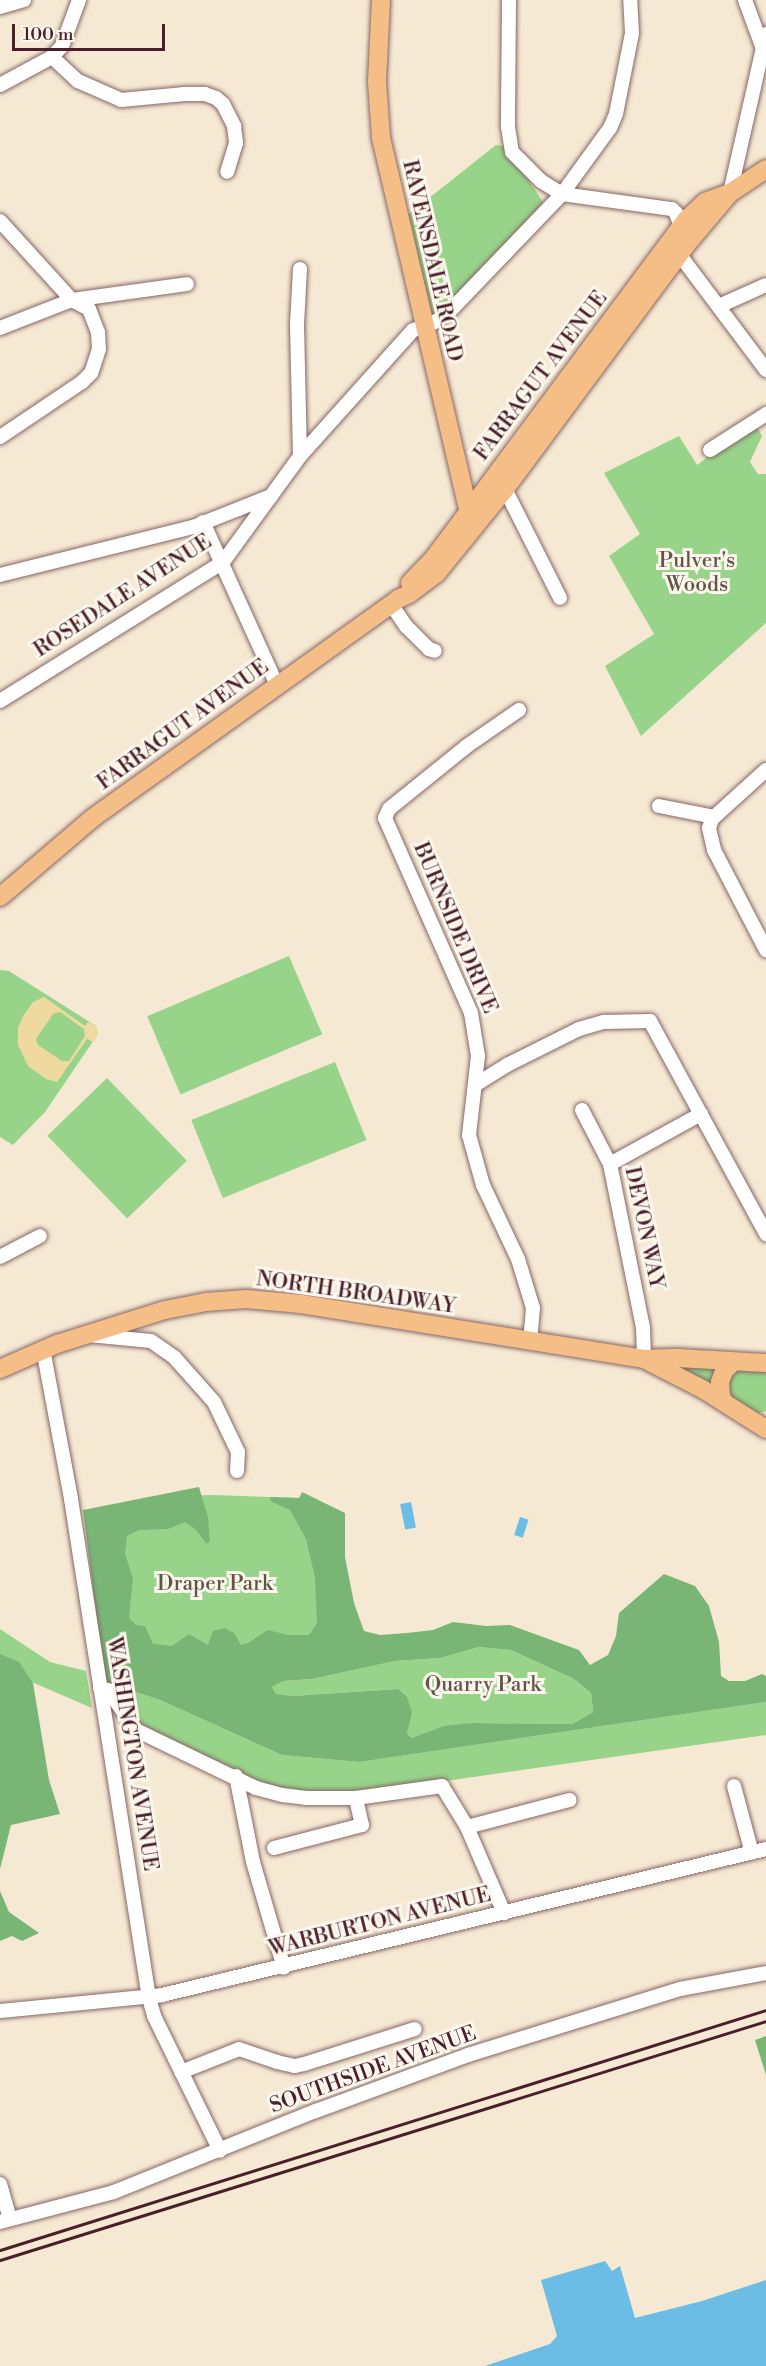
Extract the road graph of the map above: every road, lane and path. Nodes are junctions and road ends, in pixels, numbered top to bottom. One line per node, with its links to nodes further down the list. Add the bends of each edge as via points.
1 (24, 0): 7 (street)
2 (80, 0): 9 (street, via 62,46)
3 (381, 0): 24 (main road, RAVENSDALE ROAD, via 377,116)
4 (509, 0): 14 (street, via 509,143 527,170)
5 (630, 0): 14 (street, ROSEDALE AVENUE, via 632,33 616,114)
6 (745, 0): 8 (street)
7 (0, 7)
8 (764, 40): 13 (street, FARRAGUT AVENUE)
9 (52, 57): 10 (street); 12 (street, via 78,81 121,100 185,94 216,98 234,126 236,142)
10 (0, 85)
11 (766, 169): 13 (main road)
12 (227, 172)
13 (730, 193): 16 (main road, FARRAGUT AVENUE, via 705,202); 17 (main road, FARRAGUT AVENUE)
14 (562, 194): 16 (street, via 667,207 676,213); 24 (street, ROSEDALE AVENUE, via 447,314)
15 (1, 223): 21 (street)
16 (681, 227): 17 (street); 22 (main road, FARRAGUT AVENUE)
17 (679, 250): 22 (main road, FARRAGUT AVENUE); 23 (street)
18 (300, 269): 30 (street, via 297,325)
19 (187, 284): 21 (street)
20 (766, 285): 23 (street)
21 (72, 300): 25 (street); 28 (street, via 89,309 98,332 99,349 92,373)
22 (634, 301): 32 (main road, FARRAGUT AVENUE)
23 (719, 306): 26 (street)
24 (424, 327): 30 (street, ROSEDALE AVENUE, via 413,330); 31 (main road, RAVENSDALE ROAD)
25 (0, 328)
26 (766, 370)
27 (766, 414): 29 (street)
28 (0, 437)
29 (710, 450)
30 (300, 456): 33 (street, ROSEDALE AVENUE)
31 (457, 470): 32 (main road, via 473,481); 34 (main road, RAVENSDALE ROAD)
32 (499, 484): 34 (main road, FARRAGUT AVENUE); 38 (street)
33 (271, 496): 35 (street); 36 (street, ROSEDALE AVENUE)
34 (470, 521): 39 (main road, FARRAGUT AVENUE, via 436,574)
35 (202, 522): 36 (street); 37 (street)
36 (223, 562): 41 (street); 42 (street, ROSEDALE AVENUE)
37 (0, 575)
38 (560, 597)
39 (394, 601): 40 (street, via 406,626); 41 (main road, FARRAGUT AVENUE)
40 (435, 651)
41 (277, 685): 47 (main road, FARRAGUT AVENUE, via 94,817)
42 (0, 701)
43 (519, 710): 49 (street, BURNSIDE DRIVE, via 467,746 389,809 385,818 471,1014 478,1056)
44 (766, 770): 46 (street)
45 (659, 806): 46 (street)
46 (714, 817): 48 (street, via 709,836 714,850)
47 (0, 897)
48 (766, 950)
49 (475, 1085): 51 (street, via 579,1029 604,1022 650,1021); 57 (street, BURNSIDE DRIVE, via 471,1147 483,1185 518,1259 532,1308)
50 (582, 1110): 52 (street, DEVON WAY)
51 (701, 1114): 52 (street); 53 (street)
52 (610, 1164): 59 (street, DEVON WAY, via 643,1328)
53 (766, 1234)
54 (40, 1236): 55 (street)
55 (0, 1257)
56 (84, 1334): 57 (main road, NORTH BROADWAY, via 177,1307 246,1299 316,1306); 58 (main road, NORTH BROADWAY); 65 (street, via 151,1341 172,1355 214,1402 238,1452)
57 (530, 1341): 59 (main road, NORTH BROADWAY)
58 (43, 1349): 62 (main road, NORTH BROADWAY); 66 (street, WASHINGTON AVENUE, via 71,1499)
59 (644, 1359): 60 (main road); 63 (main road)
60 (733, 1362): 61 (main road); 63 (main road, via 720,1382)
61 (766, 1363)
62 (0, 1369)
63 (725, 1403): 64 (main road)
64 (766, 1429)
65 (237, 1471)
66 (99, 1688): 67 (street, via 108,1690 136,1730); 78 (street, WASHINGTON AVENUE)
67 (236, 1776): 69 (street, via 256,1788 282,1796); 76 (street, via 253,1862)
68 (734, 1785): 74 (street)
69 (356, 1798): 71 (street, via 442,1786); 72 (street, via 362,1825)
70 (570, 1800): 71 (street)
71 (467, 1827): 75 (street)
72 (274, 1848)
73 (766, 1849): 74 (street, WARBURTON AVENUE)
74 (752, 1852): 75 (street, WARBURTON AVENUE)
75 (504, 1913): 76 (street, WARBURTON AVENUE)
76 (284, 1968): 78 (street, WARBURTON AVENUE)
77 (766, 1974): 82 (street, SOUTHSIDE AVENUE, via 680,1989 468,2055)
78 (149, 1998): 79 (street, WARBURTON AVENUE); 81 (street, WASHINGTON AVENUE)
79 (0, 2010)
80 (416, 2029): 81 (street, via 295,2066 239,2049)
81 (181, 2072): 82 (street, WASHINGTON AVENUE)
82 (220, 2151): 84 (street, SOUTHSIDE AVENUE, via 114,2192)
83 (0, 2184): 84 (street)
84 (5, 2221)

